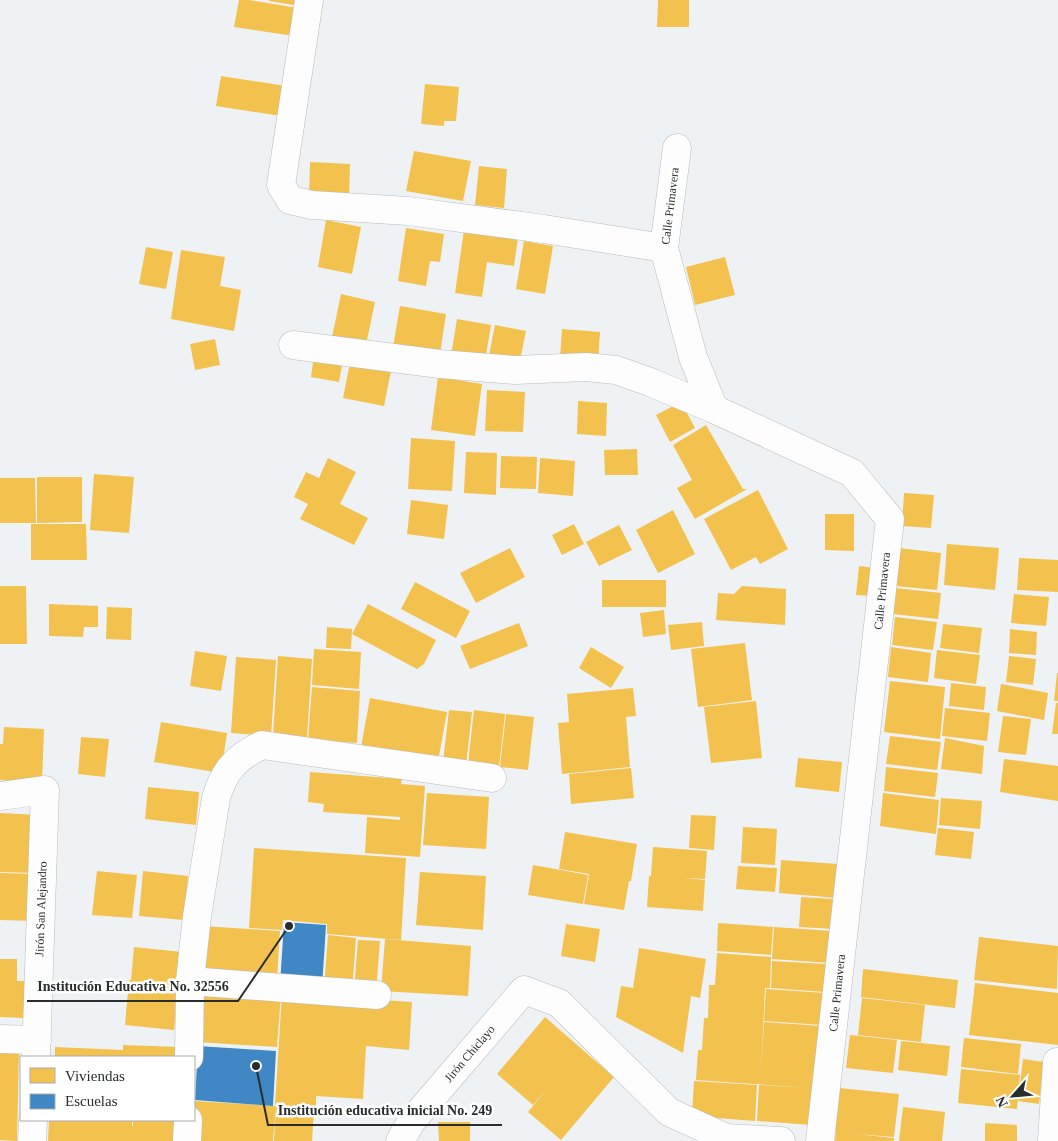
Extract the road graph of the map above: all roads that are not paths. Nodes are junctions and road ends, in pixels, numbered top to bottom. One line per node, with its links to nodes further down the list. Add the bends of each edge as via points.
1 (308, 0): 3 (street, via 281,186 290,200 312,205 447,216)
2 (677, 148): 3 (street, Calle Primavera)
3 (664, 248): 5 (street, Calle Primavera, via 693,358)
4 (293, 345): 5 (street, via 515,370 586,367 616,370)
5 (714, 409): 20 (street, Calle Primavera, via 852,474 890,519)
6 (492, 778): 8 (street, via 262,745 237,759 220,784 216,798)
7 (0, 796): 11 (street, Jirón San Alejandro, via 45,790)
8 (190, 981): 9 (street); 12 (street)
9 (377, 995)
10 (0, 1039): 11 (street)
11 (37, 1049)
12 (189, 1056)
13 (1057, 1062): 21 (street)
14 (34, 1121): 16 (street)
15 (188, 1121): 17 (street)
16 (32, 1141)
17 (187, 1141)
18 (400, 1141): 19 (street, Jirón Chiclayo, via 411,1122 524,990 559,1003 669,1112 726,1138)
19 (781, 1141)
20 (820, 1141)
21 (1052, 1141)

